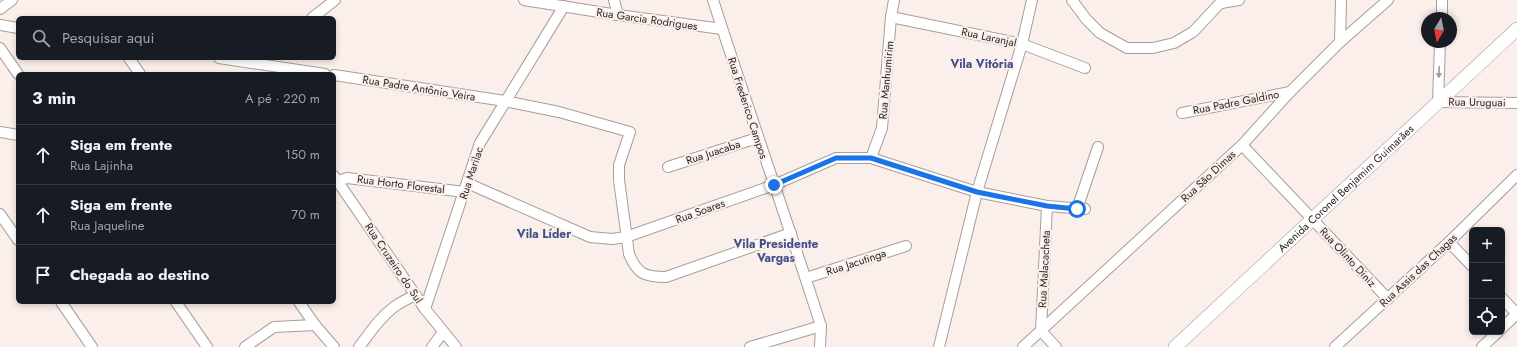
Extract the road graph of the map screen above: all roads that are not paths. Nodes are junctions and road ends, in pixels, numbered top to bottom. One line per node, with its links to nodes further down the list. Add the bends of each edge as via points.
1 (12, 0): 15 (street)
2 (335, 0): 18 (street)
3 (524, 0): 14 (street, Rua Garcia Rodrigues)
4 (614, 0): 17 (street)
5 (713, 0): 22 (street, Rua Frederico Campos)
6 (894, 0): 19 (street, Rua Manhumirim)
7 (1032, 0): 25 (street)
8 (1072, 0): 13 (street, via 1100,33 1128,48 1153,48 1174,43 1193,32)
9 (1239, 0): 13 (street)
10 (1341, 0): 24 (street)
11 (1388, 0): 24 (street, Rua São Dimas)
12 (1442, 0): 16 (street)
13 (1222, 1)
14 (564, 6): 17 (street, Rua Garcia Rodrigues); 38 (street, Rua Marilac)
15 (0, 9)
16 (1442, 12)
17 (618, 15): 22 (street, Rua Garcia Rodrigues)
18 (315, 16)
19 (891, 17): 25 (street, Rua Laranjal); 47 (street, Rua Manhumirim, via 882,128)
20 (0, 25): 21 (street)
21 (16, 28)
22 (722, 29): 44 (street, Rua Frederico Campos)
23 (1517, 29): 39 (street, Avenida Coronel Benjamim Guimarães)
24 (1340, 42): 37 (street, Rua São Dimas)
25 (1022, 44): 31 (street, Rua Laranjal); 53 (street)
26 (0, 48): 32 (street)
27 (1440, 48): 39 (street, one-way to 39)
28 (130, 60): 33 (street)
29 (244, 60): 30 (street)
30 (257, 61): 34 (street); 35 (street)
31 (1085, 68)
32 (17, 72)
33 (139, 72)
34 (261, 72)
35 (315, 72)
36 (336, 75): 38 (street, Rua Padre Antônio Veira)
37 (1290, 92): 41 (street, Rua Padre Galdino); 45 (street, Rua São Dimas)
38 (505, 101): 52 (street, Rua Marilac, via 480,143); 59 (street, Rua Padre Antônio Veira, via 559,112 630,132 619,165)
39 (1438, 102): 40 (street, Rua Uruguai); 56 (street, Avenida Coronel Benjamim Guimarães)
40 (1517, 103)
41 (1182, 113)
42 (0, 132): 43 (street)
43 (16, 135)
44 (757, 138): 48 (street, Rua Juacaba); 51 (street, Rua Frederico Campos)
45 (1242, 145): 56 (street, Rua Olinto Diniz); 75 (street, Rua São Dimas)
46 (1098, 147): 54 (street, Rua Soares, via 1081,209)
47 (871, 158): 51 (street, Rua Soares, via 836,158); 53 (street, Rua Soares)
48 (668, 167)
49 (1517, 175): 60 (street, Rua Assis das Chagas)
50 (336, 178): 52 (street, Rua Horto Florestal); 64 (street, Rua Cruzeiro do Sul)
51 (774, 185): 57 (street, Rua Frederico Campos); 59 (street, Rua Soares)
52 (466, 188): 59 (street, Rua Horto Florestal, via 590,237); 70 (street, Rua Marilac)
53 (977, 192): 54 (street, Rua Soares); 87 (street)
54 (1047, 206): 75 (street, Rua Malacacheta)
55 (0, 214): 58 (street)
56 (1312, 219): 65 (street, Rua Olinto Diniz); 90 (street, Avenida Coronel Benjamim Guimarães)
57 (791, 233): 59 (street, via 666,277 640,273 629,254); 63 (street, Rua Frederico Campos)
58 (16, 237)
59 (626, 237)
60 (1449, 242): 62 (street); 65 (street, Rua Assis das Chagas)
61 (906, 246): 63 (street, Rua Jacutinga)
62 (1469, 263)
63 (806, 278): 74 (street, Rua Frederico Campos)
64 (416, 294): 70 (street, Rua Cruzeiro do Sul); 82 (street, via 387,312)
65 (1388, 299): 91 (street, Rua Assis das Chagas)
66 (1503, 299): 71 (street)
67 (62, 304): 78 (street)
68 (177, 304): 79 (street)
69 (300, 304): 72 (street)
70 (425, 309): 76 (street, Rua Cruzeiro do Sul)
71 (1517, 314): 73 (street)
72 (315, 325): 80 (street, via 274,327); 81 (street)
73 (1505, 325)
74 (821, 326): 85 (street); 86 (street, Rua Frederico Campos)
75 (1041, 331): 88 (street, Rua São Dimas); 89 (street)
76 (443, 332): 83 (street); 84 (street, Rua Cruzeiro do Sul)
77 (1495, 335): 92 (street)
78 (92, 347)
79 (207, 347)
80 (245, 347)
81 (334, 347)
82 (359, 347)
83 (432, 347)
84 (456, 347)
85 (750, 347)
86 (820, 347)
87 (939, 347)
88 (1023, 347)
89 (1056, 347)
90 (1175, 347)
91 (1336, 347)
92 (1482, 347)

